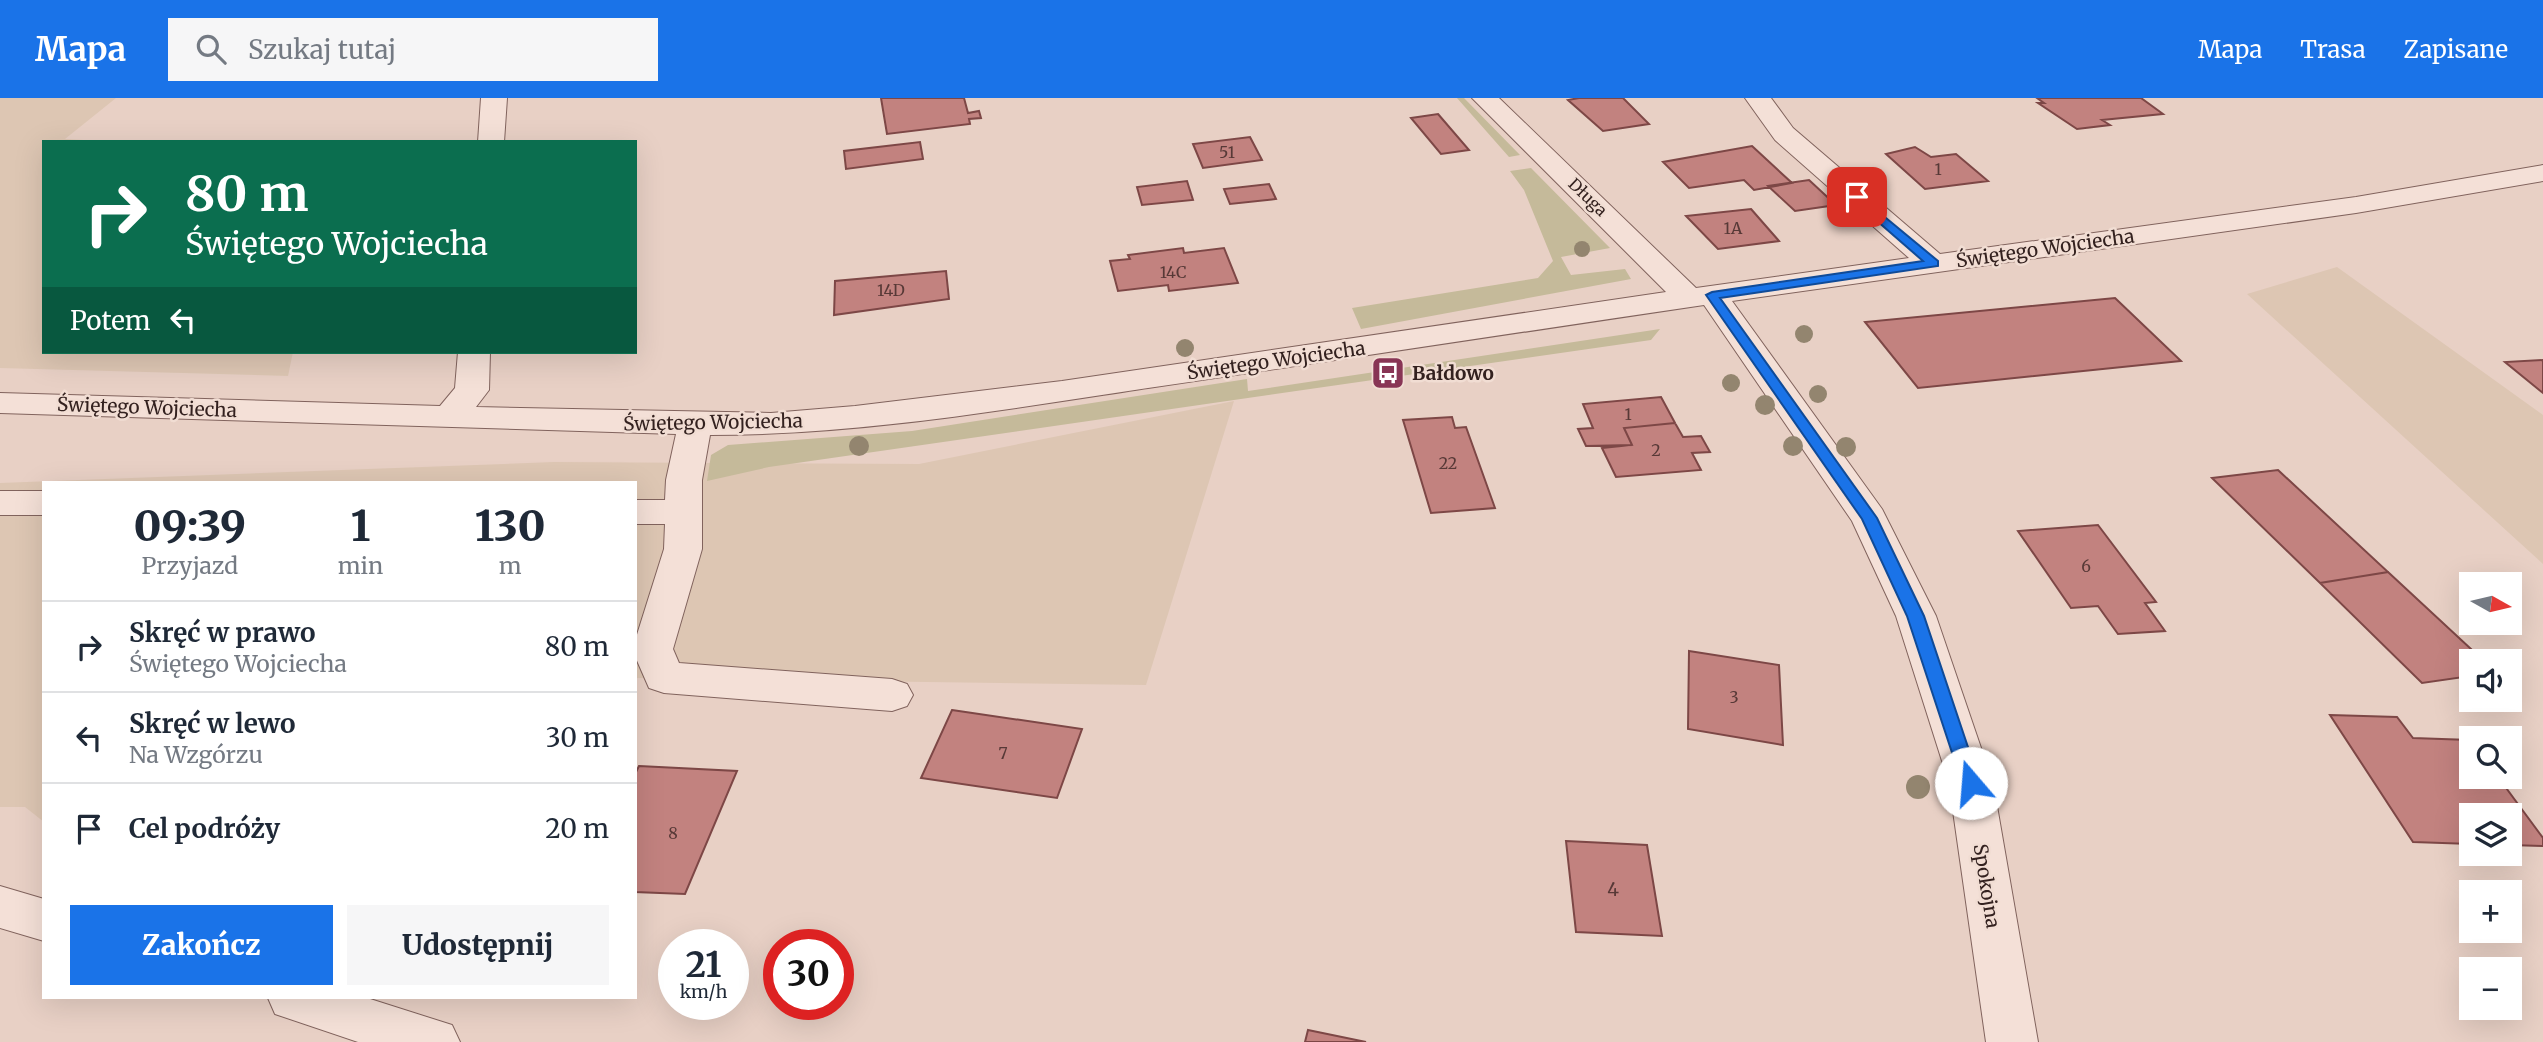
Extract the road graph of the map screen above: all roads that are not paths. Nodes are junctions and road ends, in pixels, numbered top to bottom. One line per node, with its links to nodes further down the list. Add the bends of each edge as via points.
1 (494, 98): 4 (street)
2 (1485, 98): 7 (street, Długa)
3 (1758, 98): 6 (street, via 1784,134)
4 (491, 140)
5 (2543, 173): 6 (street, Świętego Wojciecha, via 2356,205)
6 (1933, 264): 7 (street, Świętego Wojciecha)
7 (1700, 297): 11 (street, Świętego Wojciecha, via 855,417); 21 (street, Spokojna, via 1869,518 1916,616 1971,783)
8 (474, 354): 10 (street, via 472,390)
9 (0, 403): 10 (street, Świętego Wojciecha)
10 (451, 415): 11 (street, Świętego Wojciecha)
11 (695, 424): 15 (street)
12 (0, 503): 13 (street)
13 (42, 503)
14 (637, 512): 15 (street)
15 (683, 512): 16 (street, via 683,549 653,649 664,677)
16 (892, 695)
17 (0, 906): 18 (street)
18 (42, 919)
19 (296, 999): 20 (street)
20 (434, 1042)
21 (2011, 1042)

